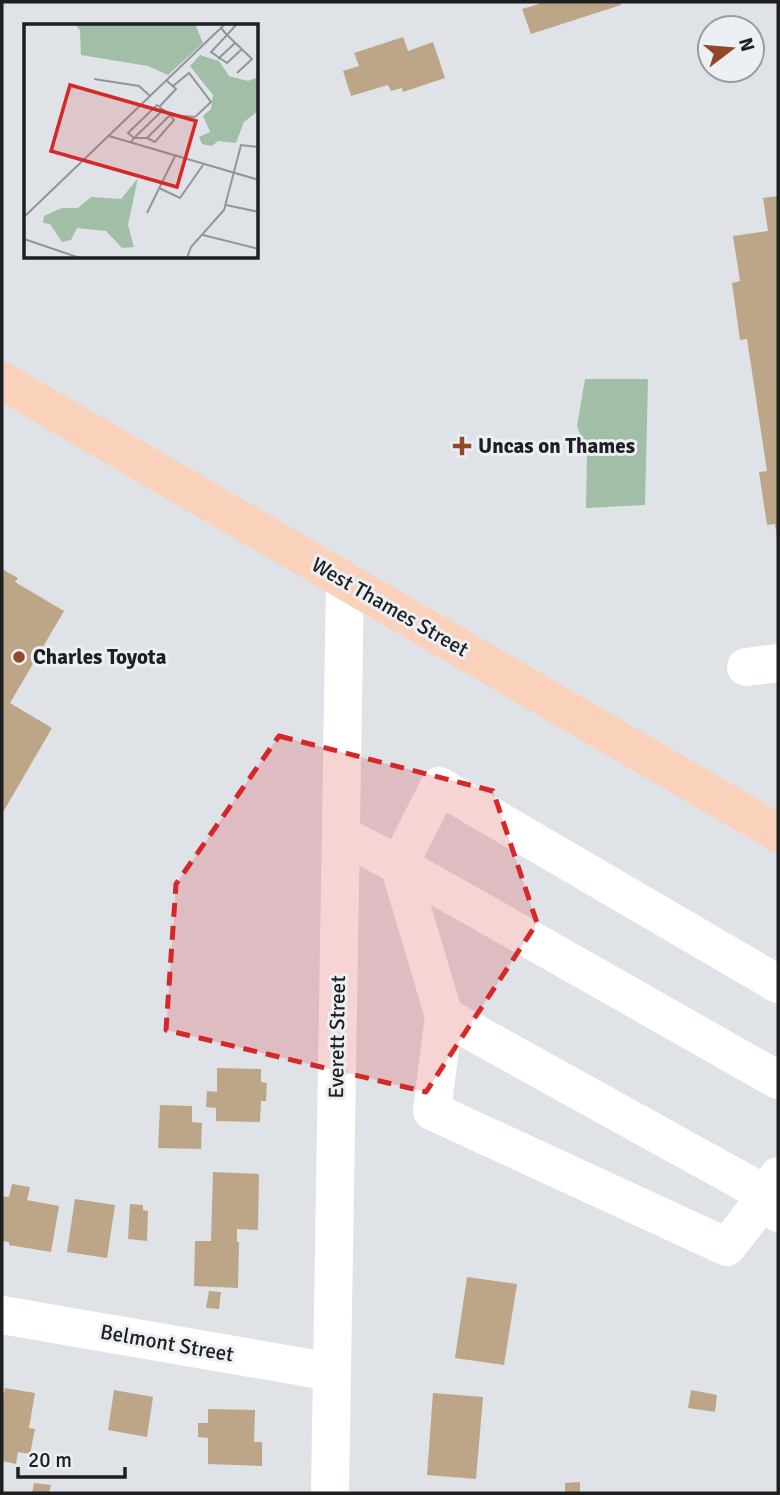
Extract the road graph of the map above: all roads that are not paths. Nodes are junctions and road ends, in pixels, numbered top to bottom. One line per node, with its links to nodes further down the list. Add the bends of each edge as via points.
1 (2, 381): 2 (main road, West Thames Street)
2 (345, 581): 3 (main road, West Thames Street); 4 (street, Everett Street)
3 (778, 833)
4 (341, 835): 5 (street); 11 (street, Everett Street)
5 (399, 865): 6 (street, via 439,786); 7 (street); 8 (street)
6 (778, 984)
7 (444, 1016): 9 (street); 9 (street, via 432,1111 727,1247)
8 (778, 1080)
9 (775, 1195)
10 (2, 1315): 11 (street, Belmont Street)
11 (332, 1372): 12 (street, Everett Street)
12 (330, 1493)

